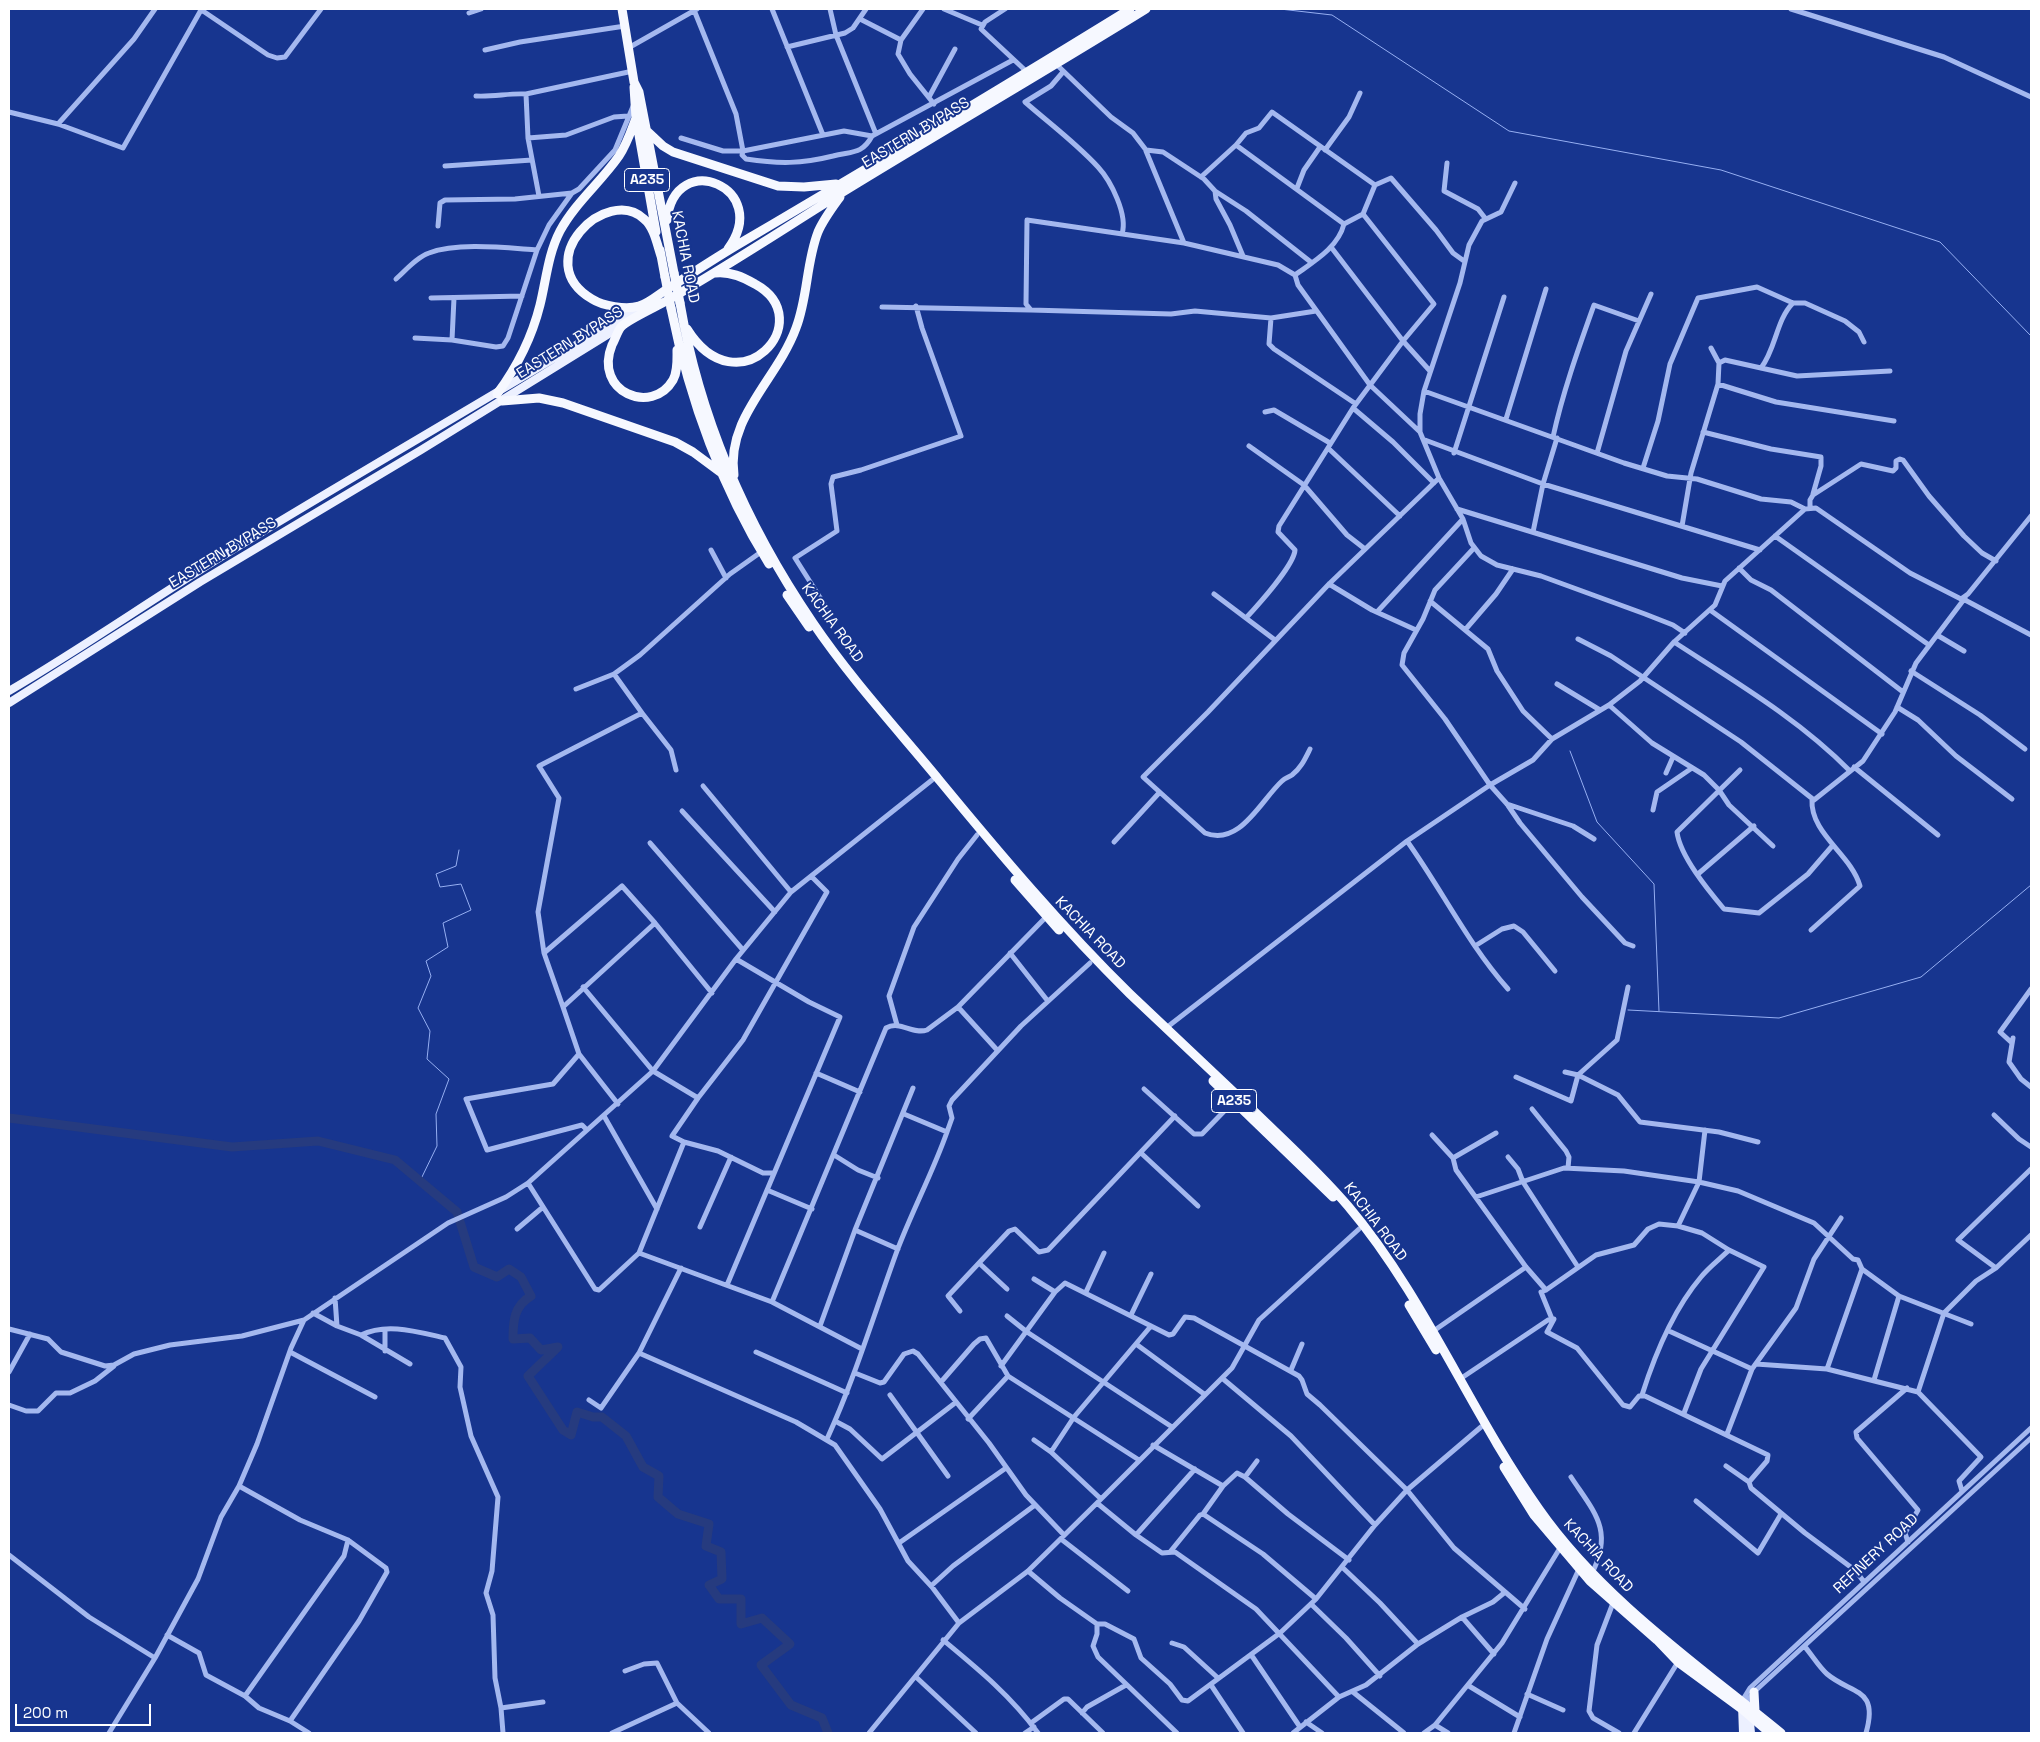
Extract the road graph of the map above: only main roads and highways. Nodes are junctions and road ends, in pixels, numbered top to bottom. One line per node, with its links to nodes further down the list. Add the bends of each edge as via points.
1 (622, 9): 4 (highway, KACHIA ROAD / A235)
2 (1130, 9): 7 (highway, EASTERN BYPASS)
3 (1146, 9): 7 (highway, EASTERN BYPASS)
4 (634, 82): 5 (highway, A235); 6 (highway, KACHIA ROAD / A235)
5 (632, 117): 10 (highway, A235); 16 (highway, via 618,157 579,202 560,231 529,338)
6 (646, 129): 7 (highway, via 673,152 766,184 790,188); 8 (highway, KACHIA ROAD / A235)
7 (842, 188): 9 (highway, EASTERN BYPASS); 11 (highway, EASTERN BYPASS); 18 (highway, via 818,230 801,314 788,348 743,418 736,435 733,466)
8 (666, 230): 9 (highway, via 668,208 680,189 696,181 716,182 733,194 739,211 735,240); 13 (highway, KACHIA ROAD / A235, bridge)
9 (726, 252): 12 (highway, EASTERN BYPASS)
10 (661, 256): 12 (highway, via 644,218 628,212 596,218 583,227 571,243 570,272 587,296 604,304); 15 (highway, A235, bridge)
11 (715, 273): 13 (highway, via 732,274 767,293 778,310 779,320 772,344 760,356 732,362 699,346); 14 (highway, EASTERN BYPASS)
12 (640, 306): 16 (main road, EASTERN BYPASS)
13 (684, 324): 18 (highway, KACHIA ROAD / A235, via 701,397)
14 (621, 327): 15 (highway, via 610,351 609,373 616,385 631,396 656,394 668,386 676,372); 16 (main road, EASTERN BYPASS)
15 (678, 340): 17 (highway, KACHIA ROAD / A235, via 699,414)
16 (500, 398): 17 (highway, via 539,398 564,403 675,442); 19 (main road, EASTERN BYPASS, via 228,553); 20 (main road, EASTERN BYPASS)
17 (722, 474): 18 (highway, KACHIA ROAD / A235)
18 (736, 492): 21 (highway, KACHIA ROAD / A235, via 780,573 815,626); 21 (highway, KACHIA ROAD / A235, via 761,552 821,644)
19 (9, 691)
20 (9, 703)
21 (912, 752): 22 (highway, KACHIA ROAD / A235, via 1046,917 1320,1184 1359,1229); 22 (highway, KACHIA ROAD / A235, via 1059,922 1312,1166 1341,1198 1385,1254 1432,1332)
22 (1440, 1352): 23 (highway, KACHIA ROAD / A235, via 1460,1379 1531,1498 1564,1543 1636,1614 1734,1694); 23 (highway, KACHIA ROAD / A235, via 1526,1503 1560,1548 1613,1603 1678,1662)
23 (1747, 1697): 24 (highway, KACHIA ROAD / A235); 24 (highway); 26 (main road)
24 (1753, 1714): 25 (highway, KACHIA ROAD / A235); 27 (main road)
25 (1760, 1726): 28 (highway, KACHIA ROAD / A235); 29 (highway, KACHIA ROAD / A235)
26 (1743, 1733)
27 (1751, 1733)
28 (1770, 1733)
29 (1781, 1733)

